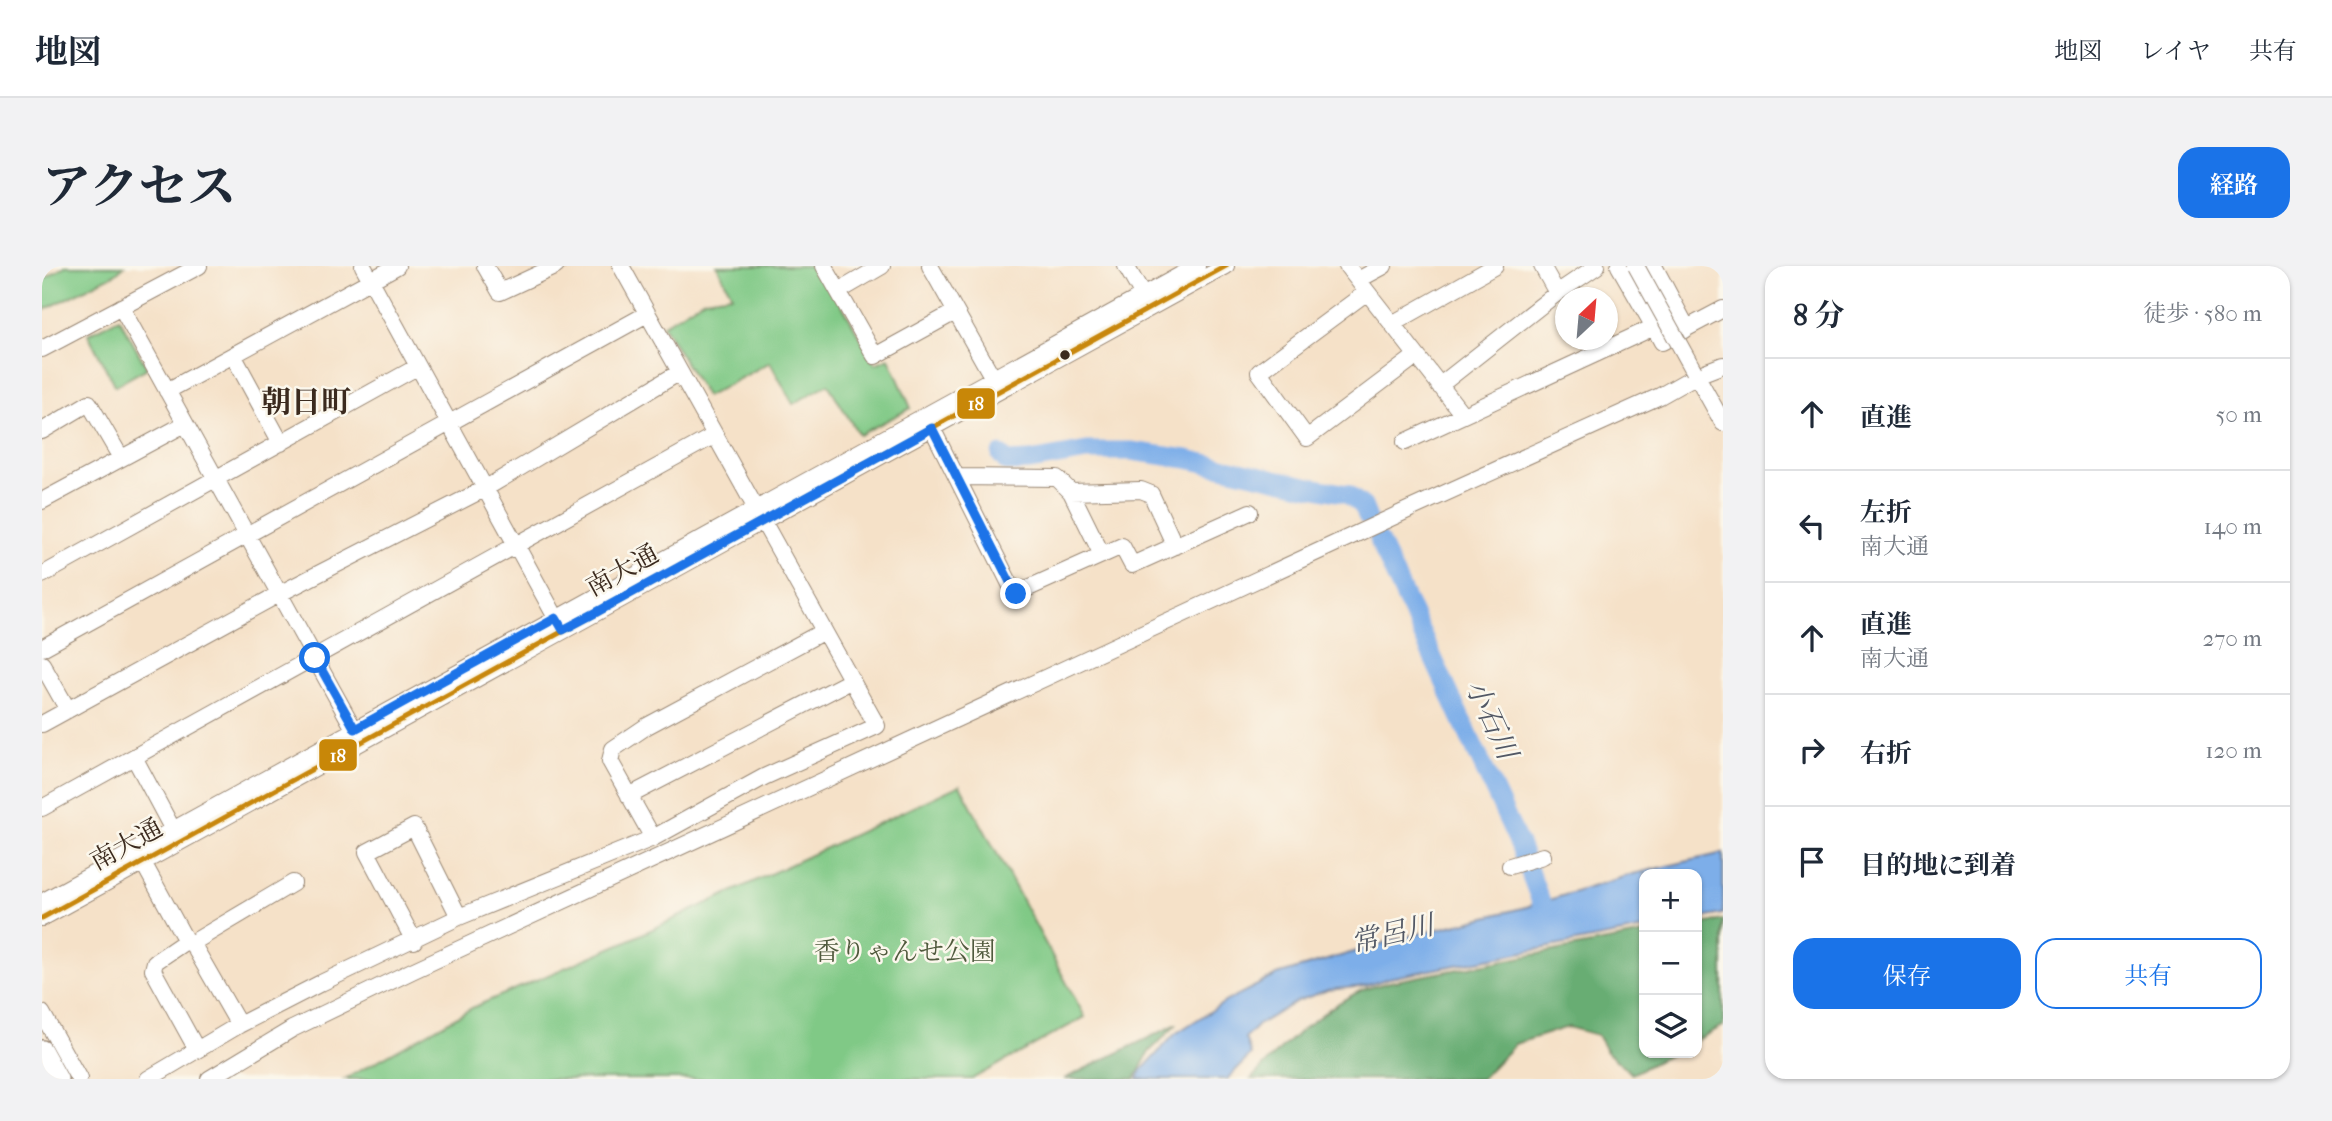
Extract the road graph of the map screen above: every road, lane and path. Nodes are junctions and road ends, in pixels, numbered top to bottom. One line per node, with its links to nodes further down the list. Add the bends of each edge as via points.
1 (199, 266): 20 (street)
2 (397, 266): 21 (street)
3 (485, 266): 4 (street, via 500,292)
4 (556, 266)
5 (621, 266): 31 (street)
6 (824, 266): 25 (street)
7 (882, 266): 25 (street)
8 (930, 266): 30 (street)
9 (1126, 266): 27 (street)
10 (1197, 266): 27 (street, 南大通)
11 (1226, 266): 27 (street, 南大通)
12 (1347, 266): 22 (street)
13 (1384, 266): 22 (street)
14 (1495, 266): 32 (street)
15 (1542, 266): 24 (street)
16 (1597, 266): 23 (street)
17 (1619, 266): 33 (street)
18 (1636, 266): 41 (street, bridge)
19 (1654, 266): 34 (street)
20 (175, 272): 28 (street)
21 (366, 273): 36 (street); 39 (street)
22 (1363, 286): 32 (street); 37 (street, via 1259,372 1307,438)
23 (1566, 287)
24 (1555, 289)
25 (839, 291): 30 (street, via 875,356)
26 (1555, 295): 43 (street)
27 (1146, 302): 42 (street, 南大通)
28 (121, 307): 35 (street); 44 (street)
29 (1723, 309): 34 (street)
30 (955, 313): 42 (street)
31 (646, 314): 40 (street); 49 (street)
32 (1392, 324): 37 (street)
33 (1654, 327): 34 (street, via 1662,342); 45 (street)
34 (1687, 328)
35 (42, 349)
36 (233, 355): 44 (street); 53 (street)
37 (1416, 356): 43 (street)
38 (1723, 365): 41 (street)
39 (417, 367): 49 (street); 53 (street)
40 (680, 372): 51 (street); 57 (street)
41 (1696, 375): 47 (street); 98 (street, via 1660,396 414,970 292,1029)
42 (996, 384): 46 (street, 南大通)
43 (1439, 386): 45 (street)
44 (167, 391): 48 (street)
45 (1463, 415): 52 (street)
46 (929, 421): 55 (street); 61 (street, 南大通)
47 (1723, 423)
48 (184, 424): 54 (street); 56 (street)
49 (448, 424): 57 (street); 62 (street)
50 (42, 430): 54 (street, via 89,403)
51 (715, 435): 61 (street); 63 (street)
52 (1405, 442)
53 (281, 443): 56 (street)
54 (121, 457): 59 (street)
55 (958, 477): 58 (street, via 1057,478); 65 (street, via 1016,594)
56 (216, 479): 62 (street); 66 (street)
57 (486, 488): 63 (street); 67 (street)
58 (1071, 492): 64 (street, via 1141,490 1151,494); 65 (street)
59 (42, 501)
60 (1250, 512): 64 (street)
61 (759, 514): 68 (street, 南大通); 69 (street)
62 (247, 535): 67 (street); 70 (street)
63 (516, 545): 68 (street); 71 (street)
64 (1175, 546): 65 (street, via 1132,565 1122,546)
65 (1102, 555)
66 (43, 572)
67 (279, 594): 71 (street); 74 (street)
68 (559, 624): 76 (street, 南大通); 82 (street, 南大通)
69 (824, 631): 73 (street); 78 (street, via 613,749 610,761)
70 (42, 648)
71 (315, 658): 76 (street); 77 (street)
72 (42, 664): 74 (street)
73 (852, 680): 78 (street); 81 (street, via 877,726 764,777)
74 (68, 710): 75 (street)
75 (42, 724)
76 (355, 729): 80 (street, 南大通)
77 (134, 757): 79 (street); 80 (street)
78 (629, 796): 81 (street)
79 (42, 808)
80 (173, 830): 82 (street, 南大通)
81 (653, 838): 87 (street)
82 (139, 856): 86 (street, 南大通); 88 (street, 南大通); 90 (street)
83 (1544, 856): 84 (street)
84 (1510, 866)
85 (293, 883): 90 (street)
86 (42, 902)
87 (459, 917): 89 (street); 89 (street, via 414,827 367,852)
88 (42, 918)
89 (414, 941): 92 (street)
90 (189, 942): 92 (street); 93 (street, via 155,962 153,970)
91 (42, 1013): 96 (street)
92 (239, 1026): 93 (street)
93 (197, 1049): 97 (street)
94 (42, 1050): 95 (main road)
95 (58, 1079)
96 (79, 1079)
97 (148, 1079)
98 (209, 1079)

